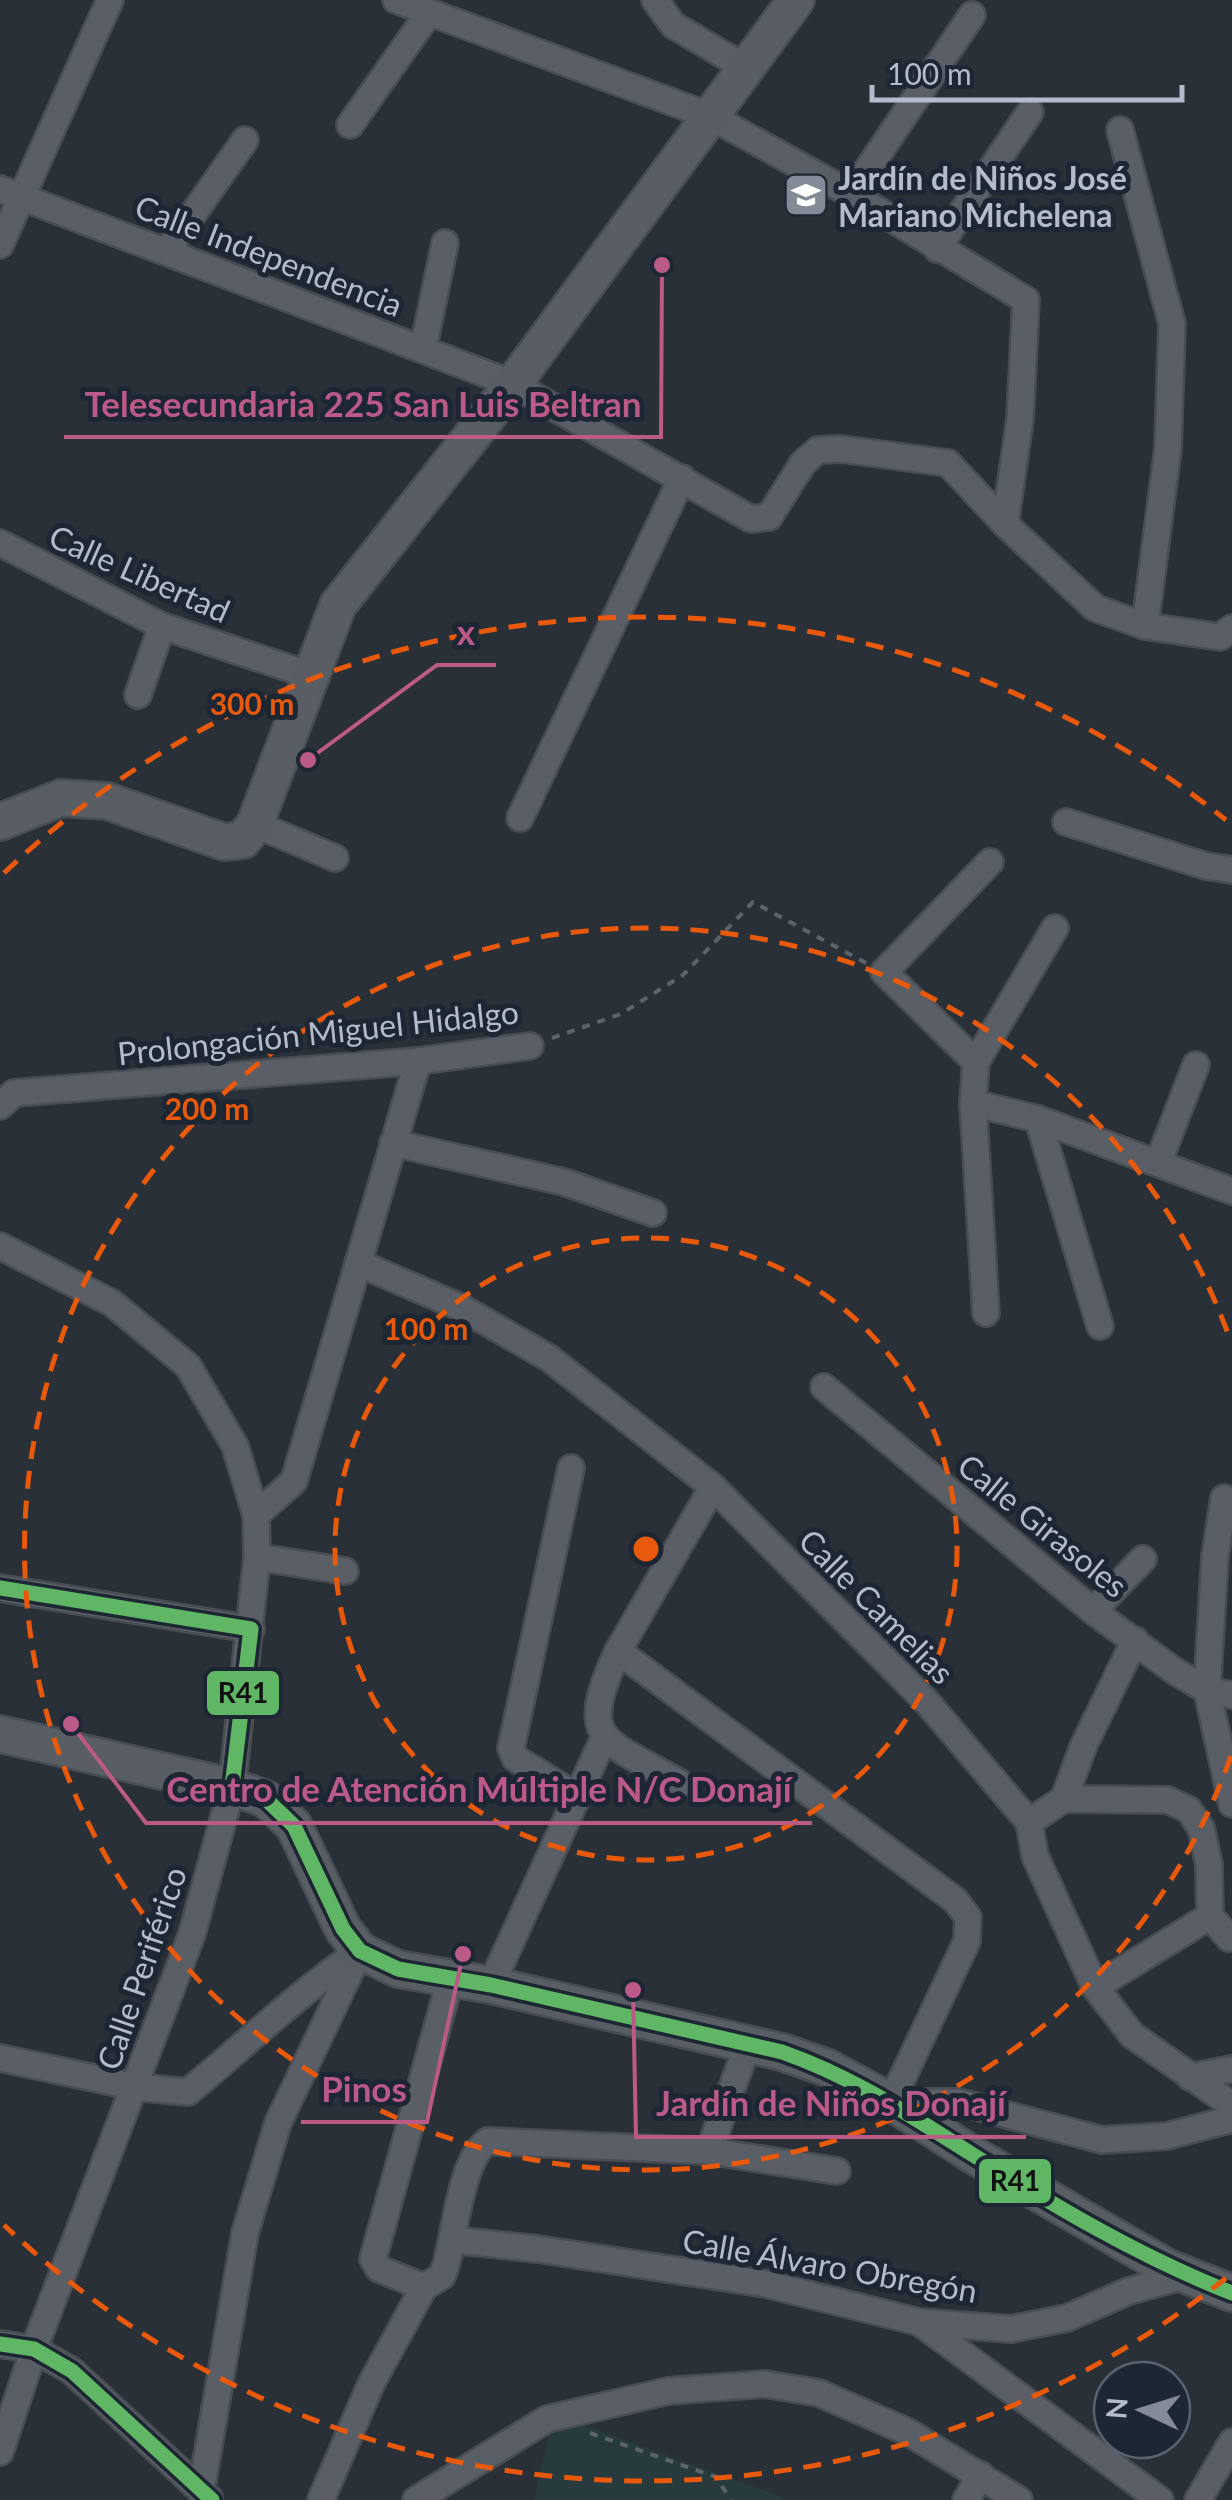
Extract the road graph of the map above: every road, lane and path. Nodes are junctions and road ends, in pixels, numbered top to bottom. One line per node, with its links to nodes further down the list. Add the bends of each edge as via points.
1 (110, 0): 13 (street)
2 (396, 0): 5 (street)
3 (655, 0): 7 (street, via 673,25)
4 (796, 0): 7 (main road)
5 (430, 13): 9 (street); 10 (street)
6 (972, 16): 14 (street)
7 (746, 68): 9 (main road)
8 (1030, 112): 17 (street)
9 (710, 116): 14 (street); 20 (main road)
10 (350, 125)
11 (1120, 130): 25 (street, via 1172,324 1168,448)
12 (245, 140): 18 (street)
13 (10, 192): 16 (street); 18 (street, Calle Independencia)
14 (851, 194): 17 (street)
15 (445, 243): 19 (street)
16 (0, 245)
17 (937, 249): 22 (street, via 1026,300 1020,419)
18 (167, 250): 19 (street, Calle Independencia)
19 (423, 350): 20 (street, Calle Independencia)
20 (513, 384): 21 (street, Calle Independencia); 27 (main road, via 338,605)
21 (682, 478): 22 (street, Calle Independencia, via 760,520 769,518 818,450 948,463); 29 (street)
22 (1004, 524): 25 (street, via 1094,608)
23 (0, 543): 24 (street, Calle Libertad)
24 (162, 626): 27 (street, Calle Libertad); 28 (street)
25 (1145, 626): 26 (street, via 1220,637)
26 (1232, 628)
27 (314, 676): 32 (main road)
28 (138, 695)
29 (520, 818)
30 (0, 822): 32 (main road, via 61,798 107,802 224,842 243,840)
31 (1066, 822): 35 (street)
32 (255, 824): 33 (street)
33 (335, 858)
34 (990, 862): 37 (street)
35 (1232, 870)
36 (1055, 928): 40 (street)
37 (884, 972): 38 (path, Prolongación Miguel Hidalgo, via 753,902 683,975 621,1014); 40 (street)
38 (530, 1046): 39 (street, Prolongación Miguel Hidalgo)
39 (418, 1061): 42 (street, Prolongación Miguel Hidalgo); 45 (street)
40 (976, 1062): 43 (street)
41 (1196, 1064): 46 (street)
42 (5, 1094)
43 (973, 1103): 44 (street); 51 (street)
44 (1038, 1119): 46 (street); 52 (street)
45 (394, 1143): 48 (street, via 564,1182); 50 (street)
46 (1158, 1163): 47 (street)
47 (1232, 1191)
48 (653, 1213)
49 (0, 1246): 57 (street, Calle Periférico, via 112,1303 188,1366 236,1446)
50 (358, 1262): 55 (street, Calle Camelias, via 460,1306 550,1358); 57 (street, via 294,1481)
51 (986, 1314)
52 (1100, 1326)
53 (824, 1386): 63 (street, Calle Girasoles)
54 (571, 1468): 72 (street, via 511,1748 515,1758)
55 (712, 1486): 66 (street); 75 (street, Calle Camelias, via 926,1701)
56 (1224, 1498): 60 (street)
57 (256, 1515): 58 (street, Calle Periférico)
58 (257, 1557): 61 (street); 64 (street, Calle Periférico)
59 (1143, 1559): 63 (street)
60 (1224, 1559): 67 (street)
61 (345, 1570)
62 (0, 1588): 64 (street)
63 (1094, 1611): 65 (street, Calle Girasoles)
64 (251, 1630): 71 (street, Calle Periférico)
65 (1135, 1640): 67 (street, Calle Girasoles); 73 (street)
66 (618, 1651): 69 (street, via 600,1689 596,1721); 87 (street, via 955,1900 968,1917 967,1941)
67 (1219, 1693): 74 (street)
68 (0, 1734): 71 (main road)
69 (604, 1738): 70 (street); 72 (street)
70 (680, 1783)
71 (232, 1786): 78 (main road, via 266,1799 294,1826 343,1929); 86 (street, Calle Periférico, via 192,1934)
72 (578, 1797): 80 (street)
73 (1064, 1798): 75 (street); 76 (street, via 1168,1800 1189,1810 1210,1864)
74 (1232, 1804)
75 (1029, 1822): 81 (street, Calle Camelias, via 1034,1856)
76 (1210, 1916): 77 (street); 81 (street)
77 (1229, 1938)
78 (360, 1950): 79 (main road, via 398,1969); 86 (street, via 188,2092); 103 (street, via 278,2123 244,2233)
79 (451, 1976): 80 (main road); 94 (street, via 374,2258 379,2268)
80 (492, 1985): 82 (main road)
81 (1095, 1987): 85 (street, Calle Camelias, via 1132,2035)
82 (748, 2044): 87 (main road, via 828,2068); 90 (street)
83 (0, 2058): 86 (street)
84 (1232, 2069): 85 (street)
85 (1190, 2077): 88 (street, Calle Camelias)
86 (136, 2087): 98 (street, Calle Periférico)
87 (891, 2102): 89 (street, via 960,2102 1102,2140 1167,2136); 93 (main road)
88 (1232, 2105)
89 (1232, 2119)
90 (709, 2152): 91 (street); 92 (street, via 488,2141 478,2147 467,2174)
91 (837, 2171)
92 (453, 2240): 94 (street, via 442,2276); 96 (street, Calle Álvaro Obregón, via 766,2284)
93 (1188, 2275): 95 (main road); 96 (street, Calle Álvaro Obregón, via 1067,2318 1012,2329)
94 (424, 2287): 104 (street, via 371,2384)
95 (1232, 2293)
96 (919, 2322): 109 (street)
97 (0, 2344): 98 (street)
98 (34, 2349): 101 (street, Calle Periférico); 103 (street, via 91,2388)
99 (547, 2418): 102 (street, via 668,2390 765,2384 819,2394 908,2432); 105 (street); 106 (path, via 716,2478)
100 (1230, 2450): 110 (street)
101 (0, 2452)
102 (980, 2475): 107 (street); 108 (street)
103 (207, 2496)
104 (322, 2500)
105 (416, 2500)
106 (732, 2500)
107 (966, 2500)
108 (1019, 2500)
109 (1160, 2500)
110 (1198, 2500)

